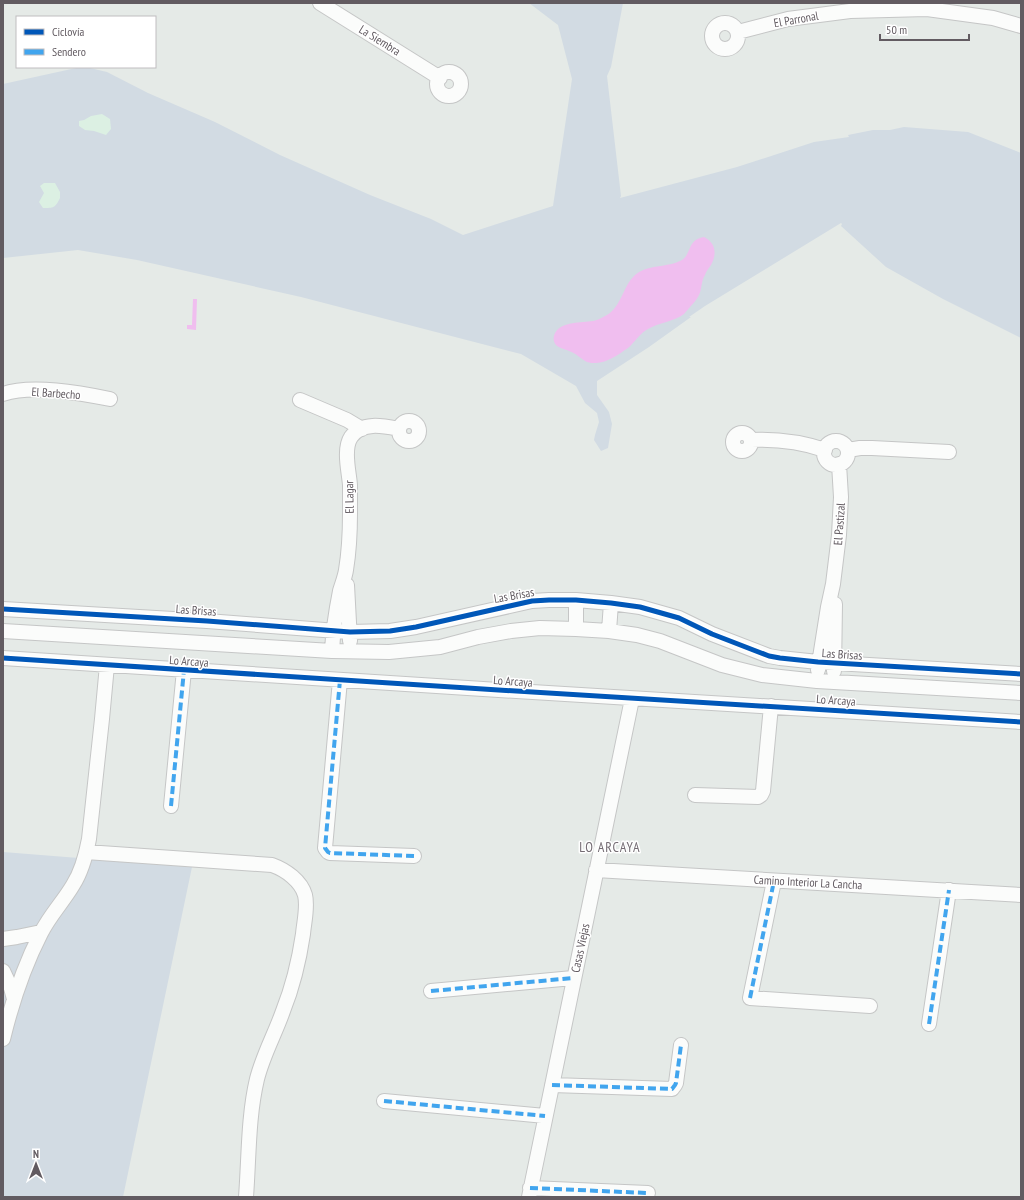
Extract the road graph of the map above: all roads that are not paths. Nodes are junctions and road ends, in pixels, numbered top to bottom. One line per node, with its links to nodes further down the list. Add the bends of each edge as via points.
1 (320, 3): 4 (street, La Siembra)
2 (1021, 26): 3 (street, El Parronal, via 993,18 927,8 850,11 788,19)
3 (738, 32)
4 (440, 78)
5 (3, 394): 6 (street, El Barbecho, via 41,390)
6 (110, 399)
7 (300, 400): 8 (street)
8 (362, 429): 9 (street, via 375,426); 15 (street, El Lagar, via 352,437 347,451 350,513)
9 (399, 429)
10 (751, 440): 11 (street, via 791,441)
11 (825, 450): 12 (street, via 837,441 844,444); 14 (street, via 827,460 832,464)
12 (848, 450): 13 (street, via 872,448); 14 (street, via 845,461)
13 (949, 452)
14 (839, 464): 16 (street, El Pastizal, via 841,497)
15 (346, 571): 21 (street); 24 (street)
16 (833, 584): 28 (street); 29 (street, via 836,608)
17 (576, 600): 18 (street, Las Brisas); 20 (street); 24 (street, Las Brisas, via 532,601 416,627 390,631)
18 (611, 603): 23 (street); 28 (street, Las Brisas, via 640,607 679,618 769,656)
19 (3, 609): 21 (street, Las Brisas)
20 (576, 629): 23 (street); 26 (street, via 540,628 478,637 440,647 389,652)
21 (333, 630): 24 (street, Las Brisas); 25 (street)
22 (3, 631): 25 (street)
23 (609, 631): 34 (street, via 660,641 745,671)
24 (350, 632): 26 (street)
25 (332, 651): 26 (street)
26 (351, 652)
27 (3, 658): 30 (street, Lo Arcaya)
28 (818, 662): 29 (street, Las Brisas); 34 (street)
29 (834, 663): 32 (street, Las Brisas); 35 (street)
30 (107, 665): 31 (street, Lo Arcaya); 42 (street)
31 (184, 670): 33 (street, Lo Arcaya); 41 (street)
32 (1021, 674)
33 (340, 680): 37 (street, Lo Arcaya); 43 (street, via 325,848 330,853)
34 (817, 681): 35 (street)
35 (832, 681): 36 (street)
36 (1021, 693)
37 (632, 699): 38 (street, Lo Arcaya); 44 (street, Casas Viejas)
38 (771, 706): 39 (street, Lo Arcaya); 40 (street, via 762,794 758,797)
39 (1021, 722)
40 (695, 795)
41 (171, 806)
42 (86, 852): 48 (street, via 74,884); 63 (street, via 278,867 290,875 303,890 306,903 299,960 289,996 257,1078 251,1116)
43 (414, 856)
44 (596, 870): 45 (street, Camino Interior La Cancha); 51 (street, Casas Viejas)
45 (774, 881): 46 (street, Camino Interior La Cancha); 54 (street, via 750,998)
46 (949, 890): 47 (street, Camino Interior La Cancha); 55 (street)
47 (1021, 895)
48 (41, 932): 49 (street); 53 (street)
49 (3, 939)
50 (3, 971): 53 (street)
51 (573, 978): 52 (street); 58 (street, Casas Viejas)
52 (431, 991)
53 (14, 999): 56 (street)
54 (870, 1006)
55 (929, 1024)
56 (3, 1038)
57 (681, 1045): 58 (street, via 676,1085 672,1089)
58 (552, 1084): 60 (street, Casas Viejas)
59 (384, 1101): 60 (street)
60 (545, 1116): 61 (street, Casas Viejas)
61 (530, 1193): 62 (street)
62 (648, 1193)
63 (246, 1197)

